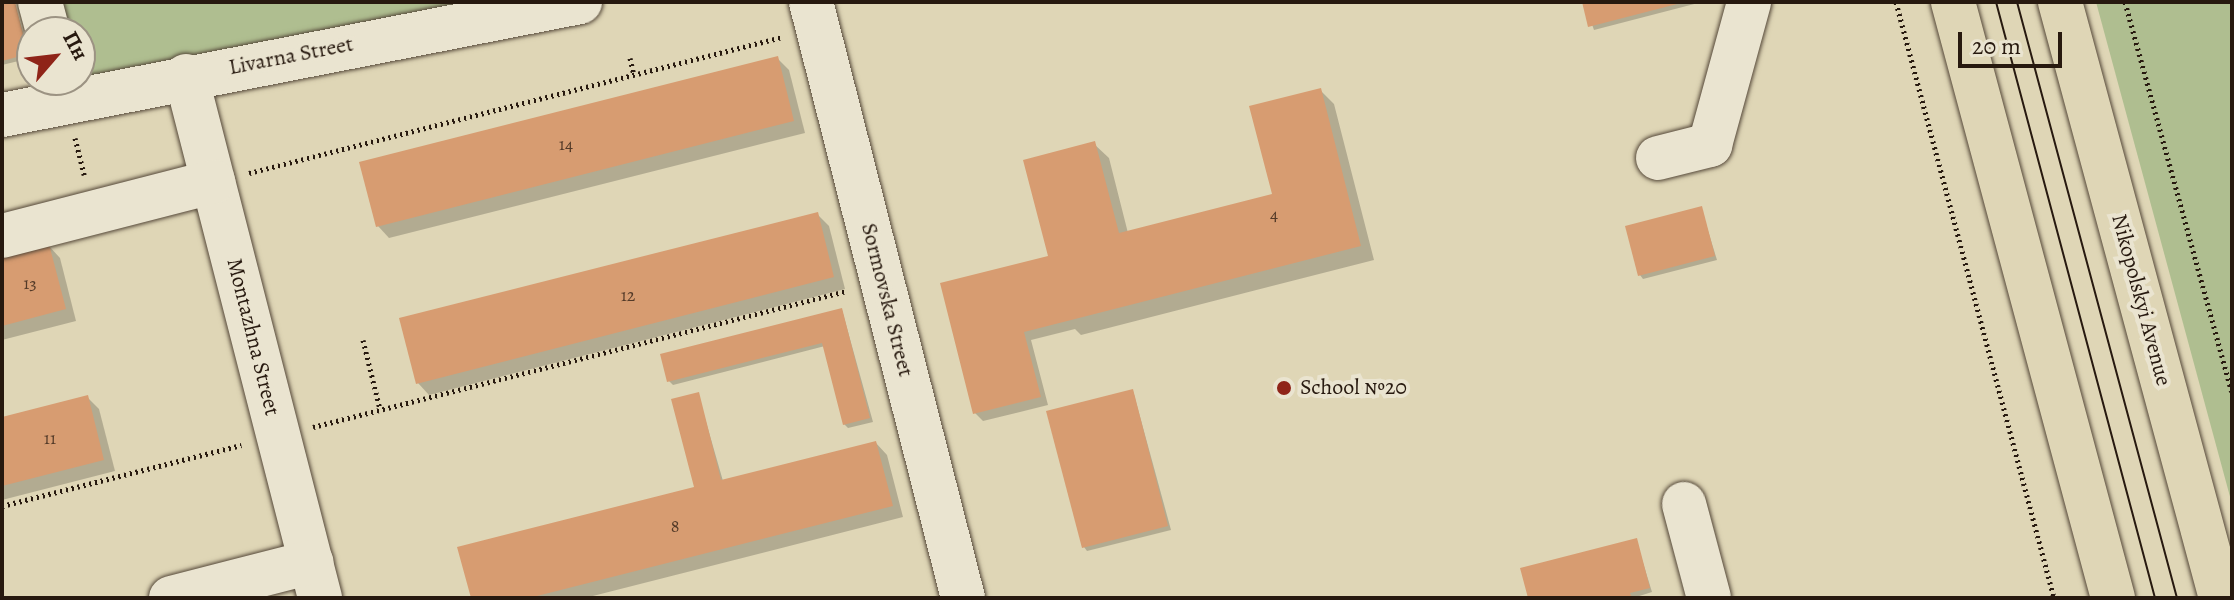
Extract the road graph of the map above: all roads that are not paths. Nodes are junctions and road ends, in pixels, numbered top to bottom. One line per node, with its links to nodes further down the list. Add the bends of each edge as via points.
1 (580, 2): 6 (street, Livarna Street)
2 (1749, 2): 10 (street, via 1710,145)
3 (1953, 2): 18 (main road)
4 (2060, 2): 19 (main road, Nikopolskyi Avenue)
5 (814, 15): 16 (street, Sormovska Street)
6 (186, 76): 7 (street, Livarna Street); 11 (street, Montazhna Street)
7 (96, 87)
8 (50, 96): 9 (street, Livarna Street)
9 (2, 115)
10 (1658, 158)
11 (213, 182): 12 (street); 14 (street, Montazhna Street)
12 (2, 236)
13 (1684, 504): 17 (street)
14 (315, 580): 15 (street)
15 (171, 598)
16 (963, 598)
17 (1709, 598)
18 (2113, 598)
19 (2221, 598)

